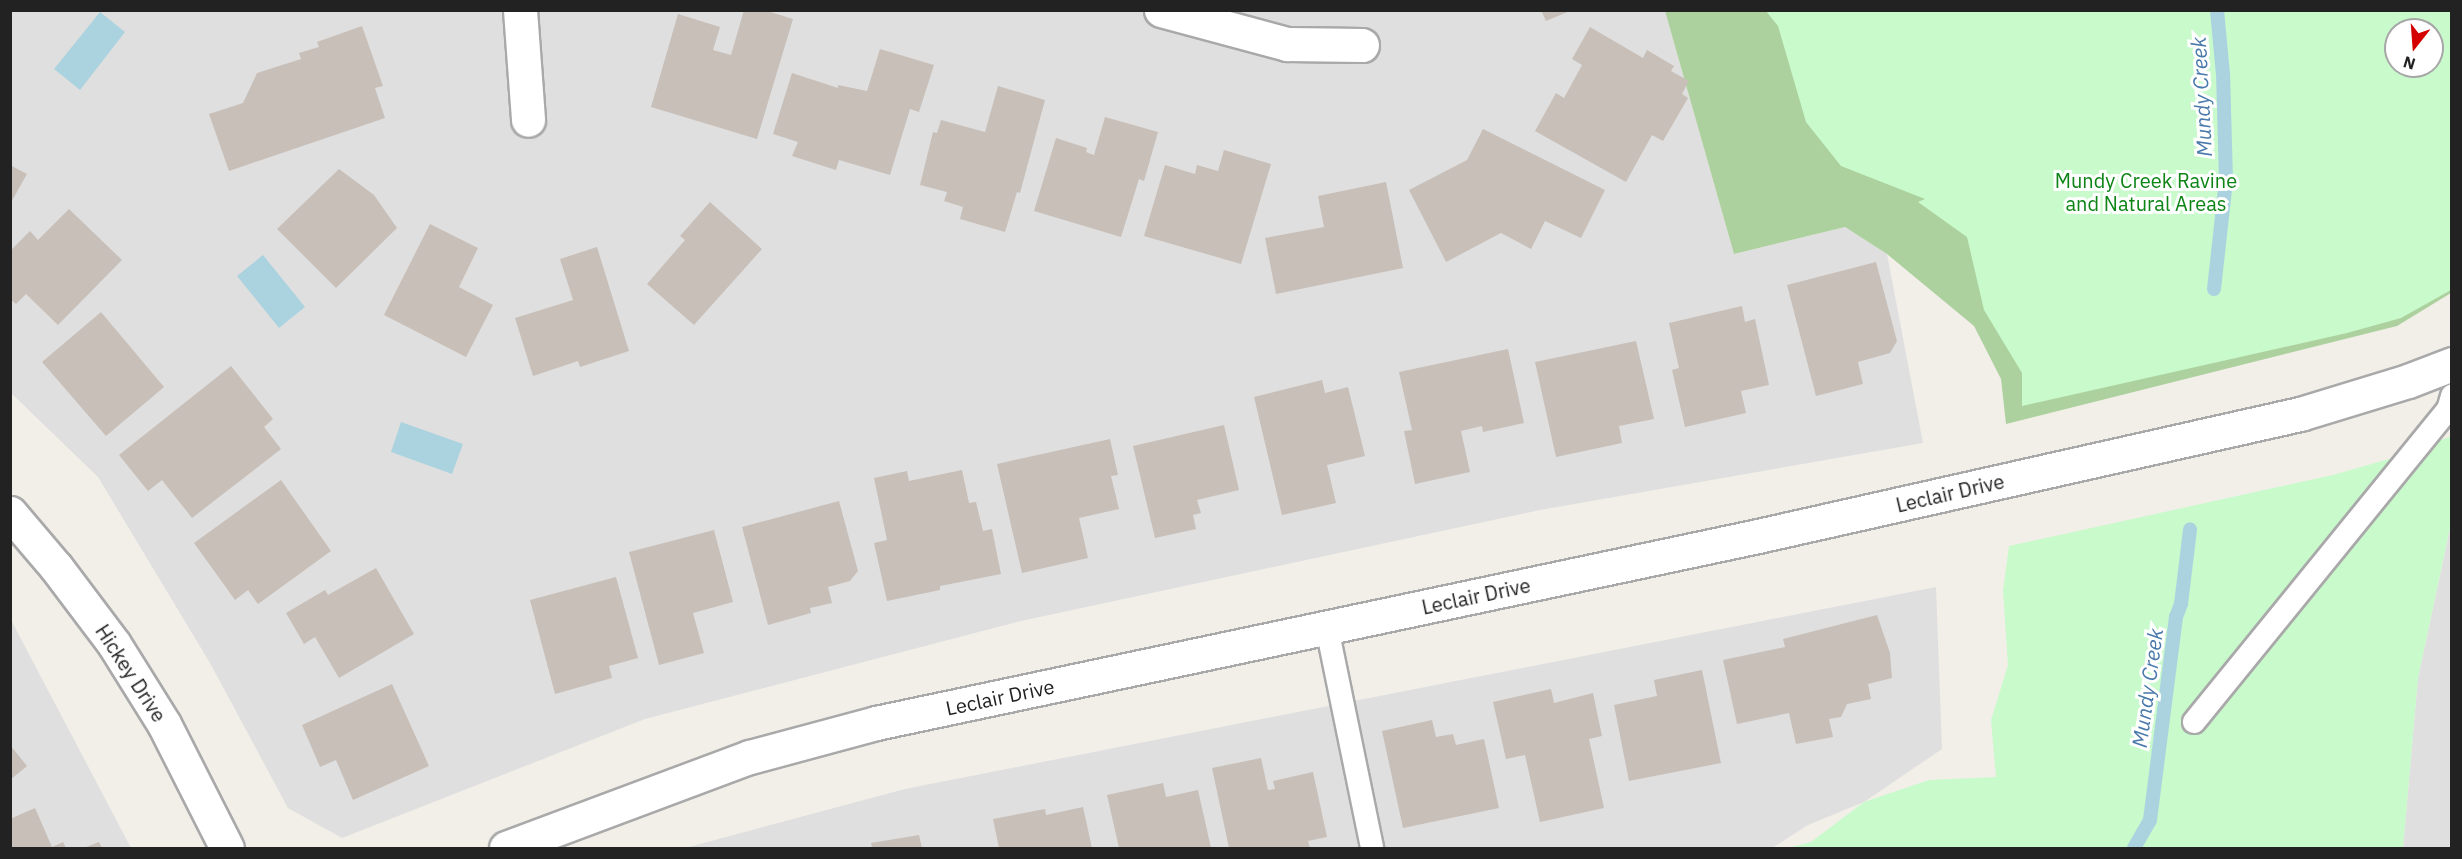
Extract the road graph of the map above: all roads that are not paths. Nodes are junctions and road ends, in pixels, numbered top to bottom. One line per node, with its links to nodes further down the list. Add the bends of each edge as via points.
1 (520, 10): 4 (street)
2 (1161, 10): 3 (street, via 1287,44)
3 (1362, 45)
4 (528, 120)
5 (2451, 364): 8 (street, Leclair Drive, via 2300,414)
6 (2451, 396): 9 (lane, via 2448,410)
7 (10, 513): 10 (street, Hickey Drive, via 114,644 185,761)
8 (1327, 628): 11 (street, Leclair Drive, via 802,742 750,757); 12 (lane)
9 (2194, 722)
10 (227, 849)
11 (506, 849)
12 (1372, 849)

